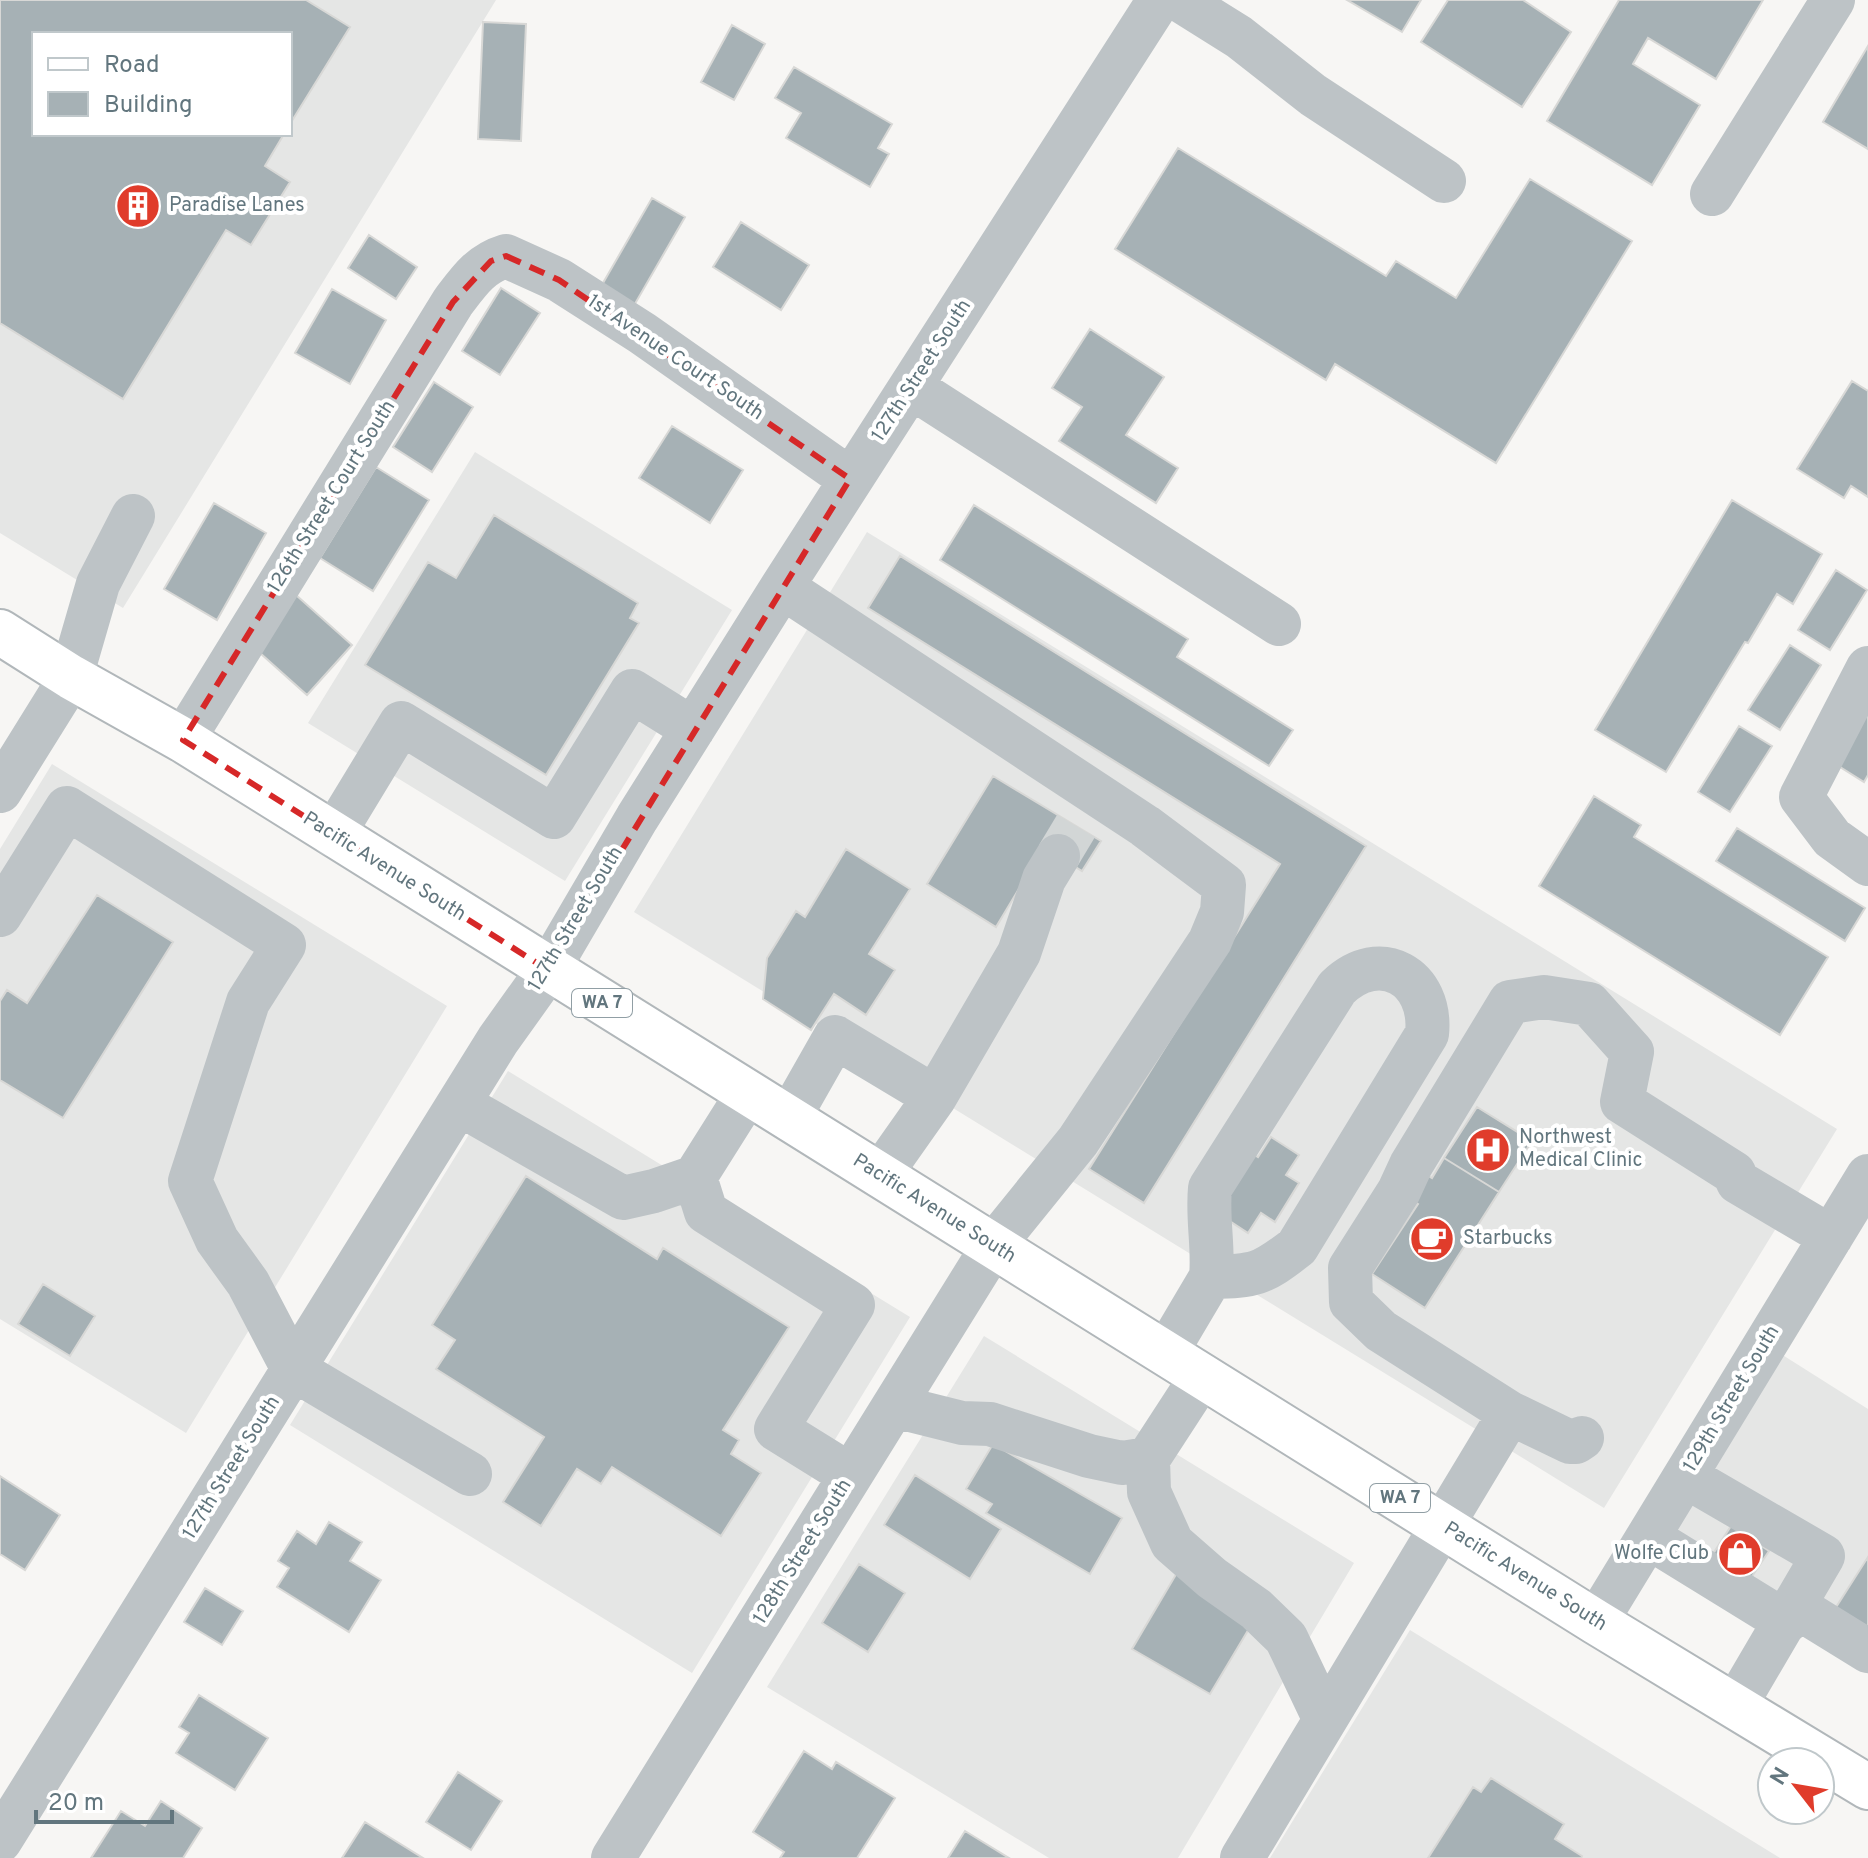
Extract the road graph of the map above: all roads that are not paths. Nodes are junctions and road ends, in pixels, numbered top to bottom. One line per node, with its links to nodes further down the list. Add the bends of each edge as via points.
1 (1159, 0): 7 (street, 127th Street South)
2 (1180, 0): 4 (street)
3 (1825, 3): 5 (street)
4 (1444, 181)
5 (1712, 194)
6 (491, 261): 8 (street, 1st Avenue Court South, via 506,256 559,280); 16 (street, 126th Street Court South, via 453,302)
7 (911, 387): 8 (street, 127th Street South); 11 (street)
8 (850, 479): 10 (street, 127th Street South)
9 (133, 516): 14 (street, via 98,584)
10 (782, 587): 15 (street, 127th Street South); 18 (street)
11 (1279, 624)
12 (0, 632): 14 (main road, Pacific Avenue South / WA 7)
13 (1868, 668): 20 (street, via 1801,797 1832,838)
14 (71, 677): 16 (main road, Pacific Avenue South / WA 7); 17 (street)
15 (693, 729): 19 (street, via 632,691 554,817 401,723); 22 (street, 127th Street South)
16 (183, 740): 19 (main road, Pacific Avenue South / WA 7)
17 (0, 791)
18 (1077, 825): 24 (street, via 1044,879 1019,953); 31 (street, 128th Street South, via 1224,885 1222,912 1210,941 1078,1141)
19 (333, 835): 22 (main road, Pacific Avenue South / WA 7)
20 (1868, 864)
21 (0, 915): 34 (street, via 67,808 284,945 248,1002 190,1181 217,1240 248,1283)
22 (548, 970): 23 (main road, Pacific Avenue South / WA 7); 25 (street, 127th Street South)
23 (748, 1093): 26 (main road, Pacific Avenue South / WA 7); 29 (street)
24 (935, 1097): 26 (street, via 835,1037); 27 (street)
25 (459, 1104): 29 (street, via 623,1198); 34 (street, 127th Street South)
26 (789, 1118): 27 (main road, Pacific Avenue South / WA 7)
27 (880, 1175): 31 (main road, Pacific Avenue South / WA 7)
28 (1868, 1176): 30 (street, 129th Street South)
29 (695, 1177): 40 (street, via 706,1212 853,1305 776,1429)
30 (1831, 1237): 36 (street, via 1738,1182 1734,1173 1622,1102 1632,1052 1589,1004 1544,997 1510,1002 1350,1268 1351,1302 1381,1331); 41 (street, 129th Street South)
31 (993, 1246): 33 (main road, Pacific Avenue South / WA 7); 35 (street, 128th Street South)
32 (1211, 1277): 32 (street, via 1253,1276 1297,1247 1427,1034 1425,999 1402,974 1389,969 1360,971 1337,988 1210,1188); 33 (street)
33 (1184, 1364): 38 (street); 42 (main road, Pacific Avenue South / WA 7)
34 (293, 1369): 39 (street); 50 (street, 127th Street South)
35 (894, 1406): 38 (street, via 962,1423 990,1424 1122,1463); 40 (street, 128th Street South)
36 (1510, 1413): 37 (street, via 1570,1442); 42 (street)
37 (1582, 1438)
38 (1148, 1459): 48 (street, via 1149,1492 1172,1543 1286,1638)
39 (470, 1474)
40 (850, 1475): 51 (street, 128th Street South)
41 (1685, 1476): 43 (street, 129th Street South); 44 (street, via 1823,1556)
42 (1443, 1524): 45 (main road, Pacific Avenue South / WA 7); 48 (street)
43 (1648, 1537): 44 (street); 45 (street, 129th Street South)
44 (1790, 1614): 46 (street); 47 (street)
45 (1596, 1622): 47 (main road, Pacific Avenue South / WA 7)
46 (1868, 1651)
47 (1735, 1706): 49 (main road, Pacific Avenue South / WA 7)
48 (1325, 1720): 52 (street)
49 (1868, 1787)
50 (0, 1841)
51 (613, 1858)
52 (1242, 1858)

